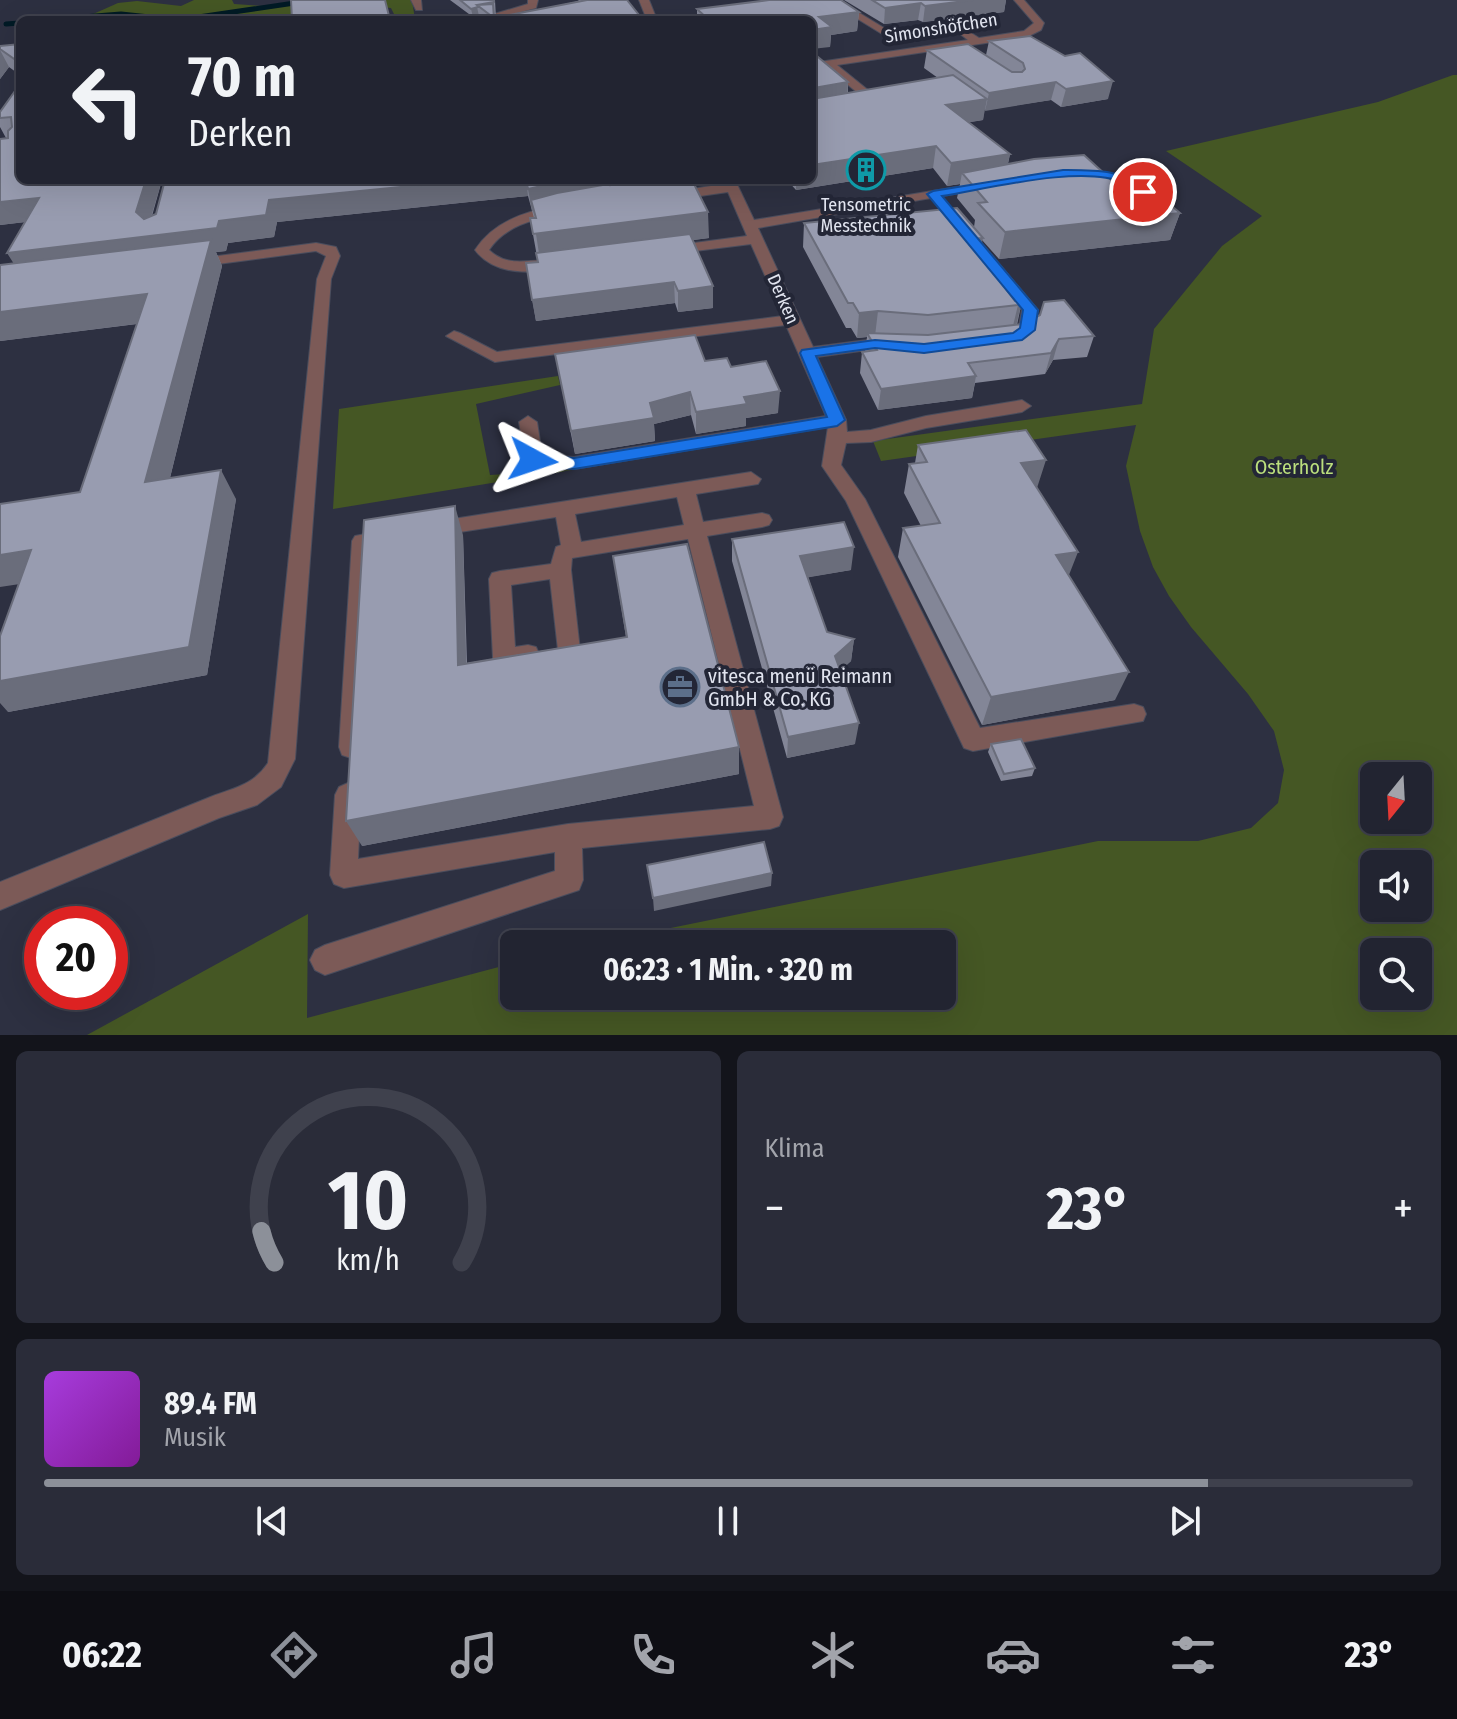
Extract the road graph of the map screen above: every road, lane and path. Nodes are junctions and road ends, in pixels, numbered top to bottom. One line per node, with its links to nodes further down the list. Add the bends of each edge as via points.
1 (533, 0): 4 (street, via 533,6)
2 (832, 0): 5 (street, via 887,34 957,27)
3 (1019, 0): 5 (street, Simonshöfchen, via 1038,28)
4 (494, 16)
5 (976, 41): 6 (street, Simonshöfchen)
6 (952, 45): 7 (street); 8 (street, Simonshöfchen)
7 (964, 53)
8 (827, 63): 9 (street, Simonshöfchen); 10 (street, via 875,101)
9 (816, 65)
10 (857, 108)
11 (1063, 174): 15 (street, via 1097,173 1128,181)
12 (730, 184): 14 (street); 18 (street, Derken)
13 (992, 184): 16 (street)
14 (653, 199)
15 (1157, 204)
16 (943, 205): 18 (street); 24 (street, via 1030,310 1027,330)
17 (579, 207): 20 (street, via 550,211 495,233 482,250 488,258 514,267)
18 (754, 232): 19 (street); 22 (street, Derken)
19 (649, 253)
20 (571, 263)
21 (171, 266): 39 (street, via 316,247 331,250 333,256 324,279 282,759 277,774 250,798 217,806)
22 (792, 320): 23 (street, via 495,357); 26 (street, Derken)
23 (454, 336)
24 (1001, 339)
25 (912, 347): 26 (street, via 875,344)
26 (807, 353): 29 (street, Derken)
27 (1022, 406): 29 (street, via 871,436)
28 (528, 422): 29 (street, via 533,460 574,463)
29 (837, 429): 37 (street, via 831,466 855,499 973,740)
30 (751, 479): 31 (street)
31 (685, 490): 32 (street); 34 (street)
32 (564, 509): 35 (street); 38 (street, via 362,541 344,875)
33 (762, 520): 34 (street)
34 (696, 533): 35 (street); 38 (street, via 770,817)
35 (573, 551): 36 (street, via 563,552)
36 (560, 570): 36 (street, via 500,579 504,658 569,654)
37 (1134, 714)
38 (568, 837): 40 (street, via 569,880)
39 (0, 896)
40 (325, 960)

